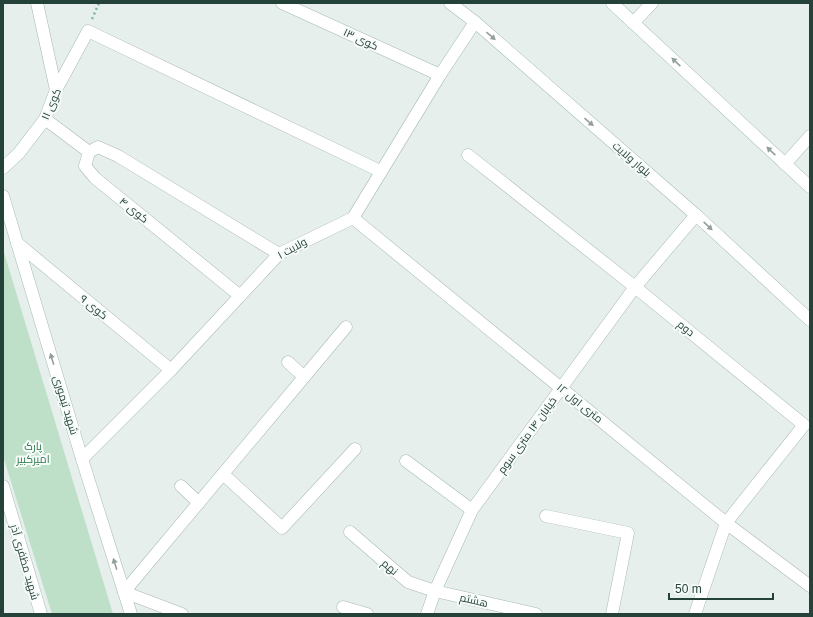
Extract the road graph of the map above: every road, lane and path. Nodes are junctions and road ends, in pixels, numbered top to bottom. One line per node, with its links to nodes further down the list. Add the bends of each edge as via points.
1 (36, 3): 11 (street)
2 (99, 3): 9 (path)
3 (282, 3): 10 (street, کوی ۱۳)
4 (450, 3): 7 (street, بلوار ولایت)
5 (612, 3): 8 (street)
6 (652, 3): 8 (street)
7 (475, 22): 10 (street); 21 (street, بلوار ولایت, one-way to 21)
8 (633, 23): 16 (street, one-way to 8)
9 (88, 31): 11 (street, کوی ۱۱); 18 (street)
10 (440, 75): 18 (street)
11 (56, 90): 12 (street, کوی ۱۱)
12 (46, 119): 14 (street); 17 (street, کوی ۱۱, via 20,153)
13 (810, 136): 16 (street)
14 (89, 152): 24 (street, via 98,147 118,156); 26 (street, کوی ۴, via 86,166 95,178)
15 (468, 155): 25 (street, دوم)
16 (785, 164): 19 (street)
17 (3, 168)
18 (380, 171): 22 (street)
19 (809, 185)
20 (3, 196): 23 (street, شهید تیموری)
21 (696, 215): 25 (street, خیابان ۱۴ متری سوم); 27 (street, بلوار ولایت, one-way to 27)
22 (353, 218): 24 (street, ولایت ۱); 32 (street, ۱۲ متری اول)
23 (17, 244): 30 (street, کوی ۹); 35 (street, شهید تیموری, one-way to 23)
24 (279, 254): 26 (street, ولایت ۱)
25 (635, 287): 32 (street, خیابان ۱۴ متری سوم); 33 (street, دوم)
26 (239, 295): 30 (street, ولایت ۱)
27 (810, 320)
28 (346, 326): 31 (street)
29 (288, 362): 31 (street)
30 (171, 370): 35 (street, ولایت ۱)
31 (304, 377): 37 (street)
32 (562, 388): 41 (street, خیابان ۱۴ متری سوم); 43 (street, ۱۲ متری اول)
33 (807, 428): 43 (street, دوم)
34 (355, 449): 37 (street, via 282,528)
35 (82, 459): 47 (street, شهید تیموری, one-way to 35)
36 (406, 461): 41 (street)
37 (223, 474): 40 (street)
38 (3, 486): 49 (street, شهید مظفری آذر)
39 (181, 486): 40 (street)
40 (199, 503): 47 (street)
41 (472, 510): 46 (street, خیابان ۱۴ متری سوم)
42 (546, 516): 55 (street, via 628,533)
43 (726, 523): 45 (street, ۱۲ متری اول); 56 (street, دوم)
44 (350, 532): 46 (street, نهم, via 408,582)
45 (810, 586)
46 (435, 591): 53 (street, خیابان ۱۴ متری سوم); 54 (street, هشتم)
47 (124, 592): 50 (street, شهید تیموری); 51 (street)
48 (343, 607): 52 (street)
49 (41, 614)
50 (131, 614)
51 (182, 614)
52 (367, 614)
53 (428, 614)
54 (536, 614)
55 (612, 614)
56 (695, 614)

